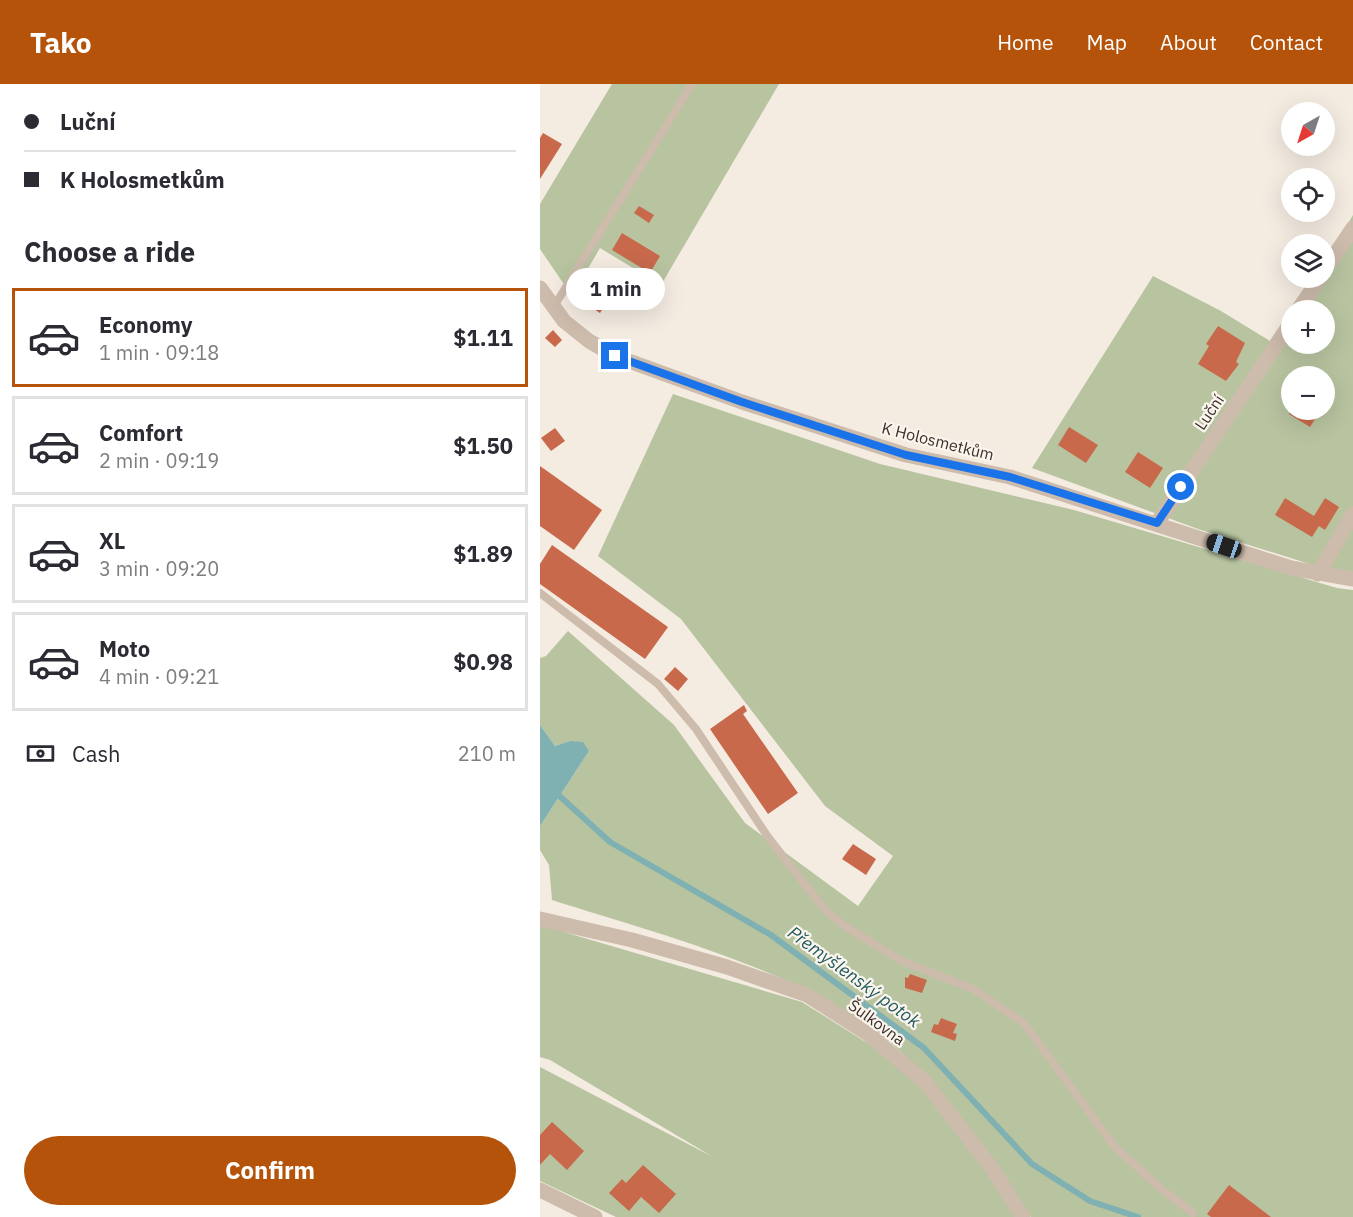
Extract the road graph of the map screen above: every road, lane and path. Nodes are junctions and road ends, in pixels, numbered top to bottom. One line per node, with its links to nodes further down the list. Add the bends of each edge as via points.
1 (692, 84): 5 (lane)
2 (1353, 228): 3 (street)
3 (1335, 255)
4 (540, 288): 5 (street, K Holosmetkům)
5 (553, 308): 8 (street, K Holosmetkům, via 589,341 615,356 742,402 906,455 1010,477)
6 (1281, 337): 8 (street, Luční)
7 (1353, 514): 9 (street)
8 (1157, 523): 9 (street, K Holosmetkům)
9 (1318, 574): 10 (street, K Holosmetkům)
10 (1353, 579)
11 (540, 593): 14 (lane, via 658,684 696,729 768,837 825,910 902,961 973,989 1024,1023 1114,1146)
12 (540, 919): 16 (street, Šulkovna, via 643,943 807,995 868,1034 925,1082 992,1167)
13 (540, 1190): 15 (street)
14 (1193, 1213)
15 (595, 1217)
16 (1023, 1217)

